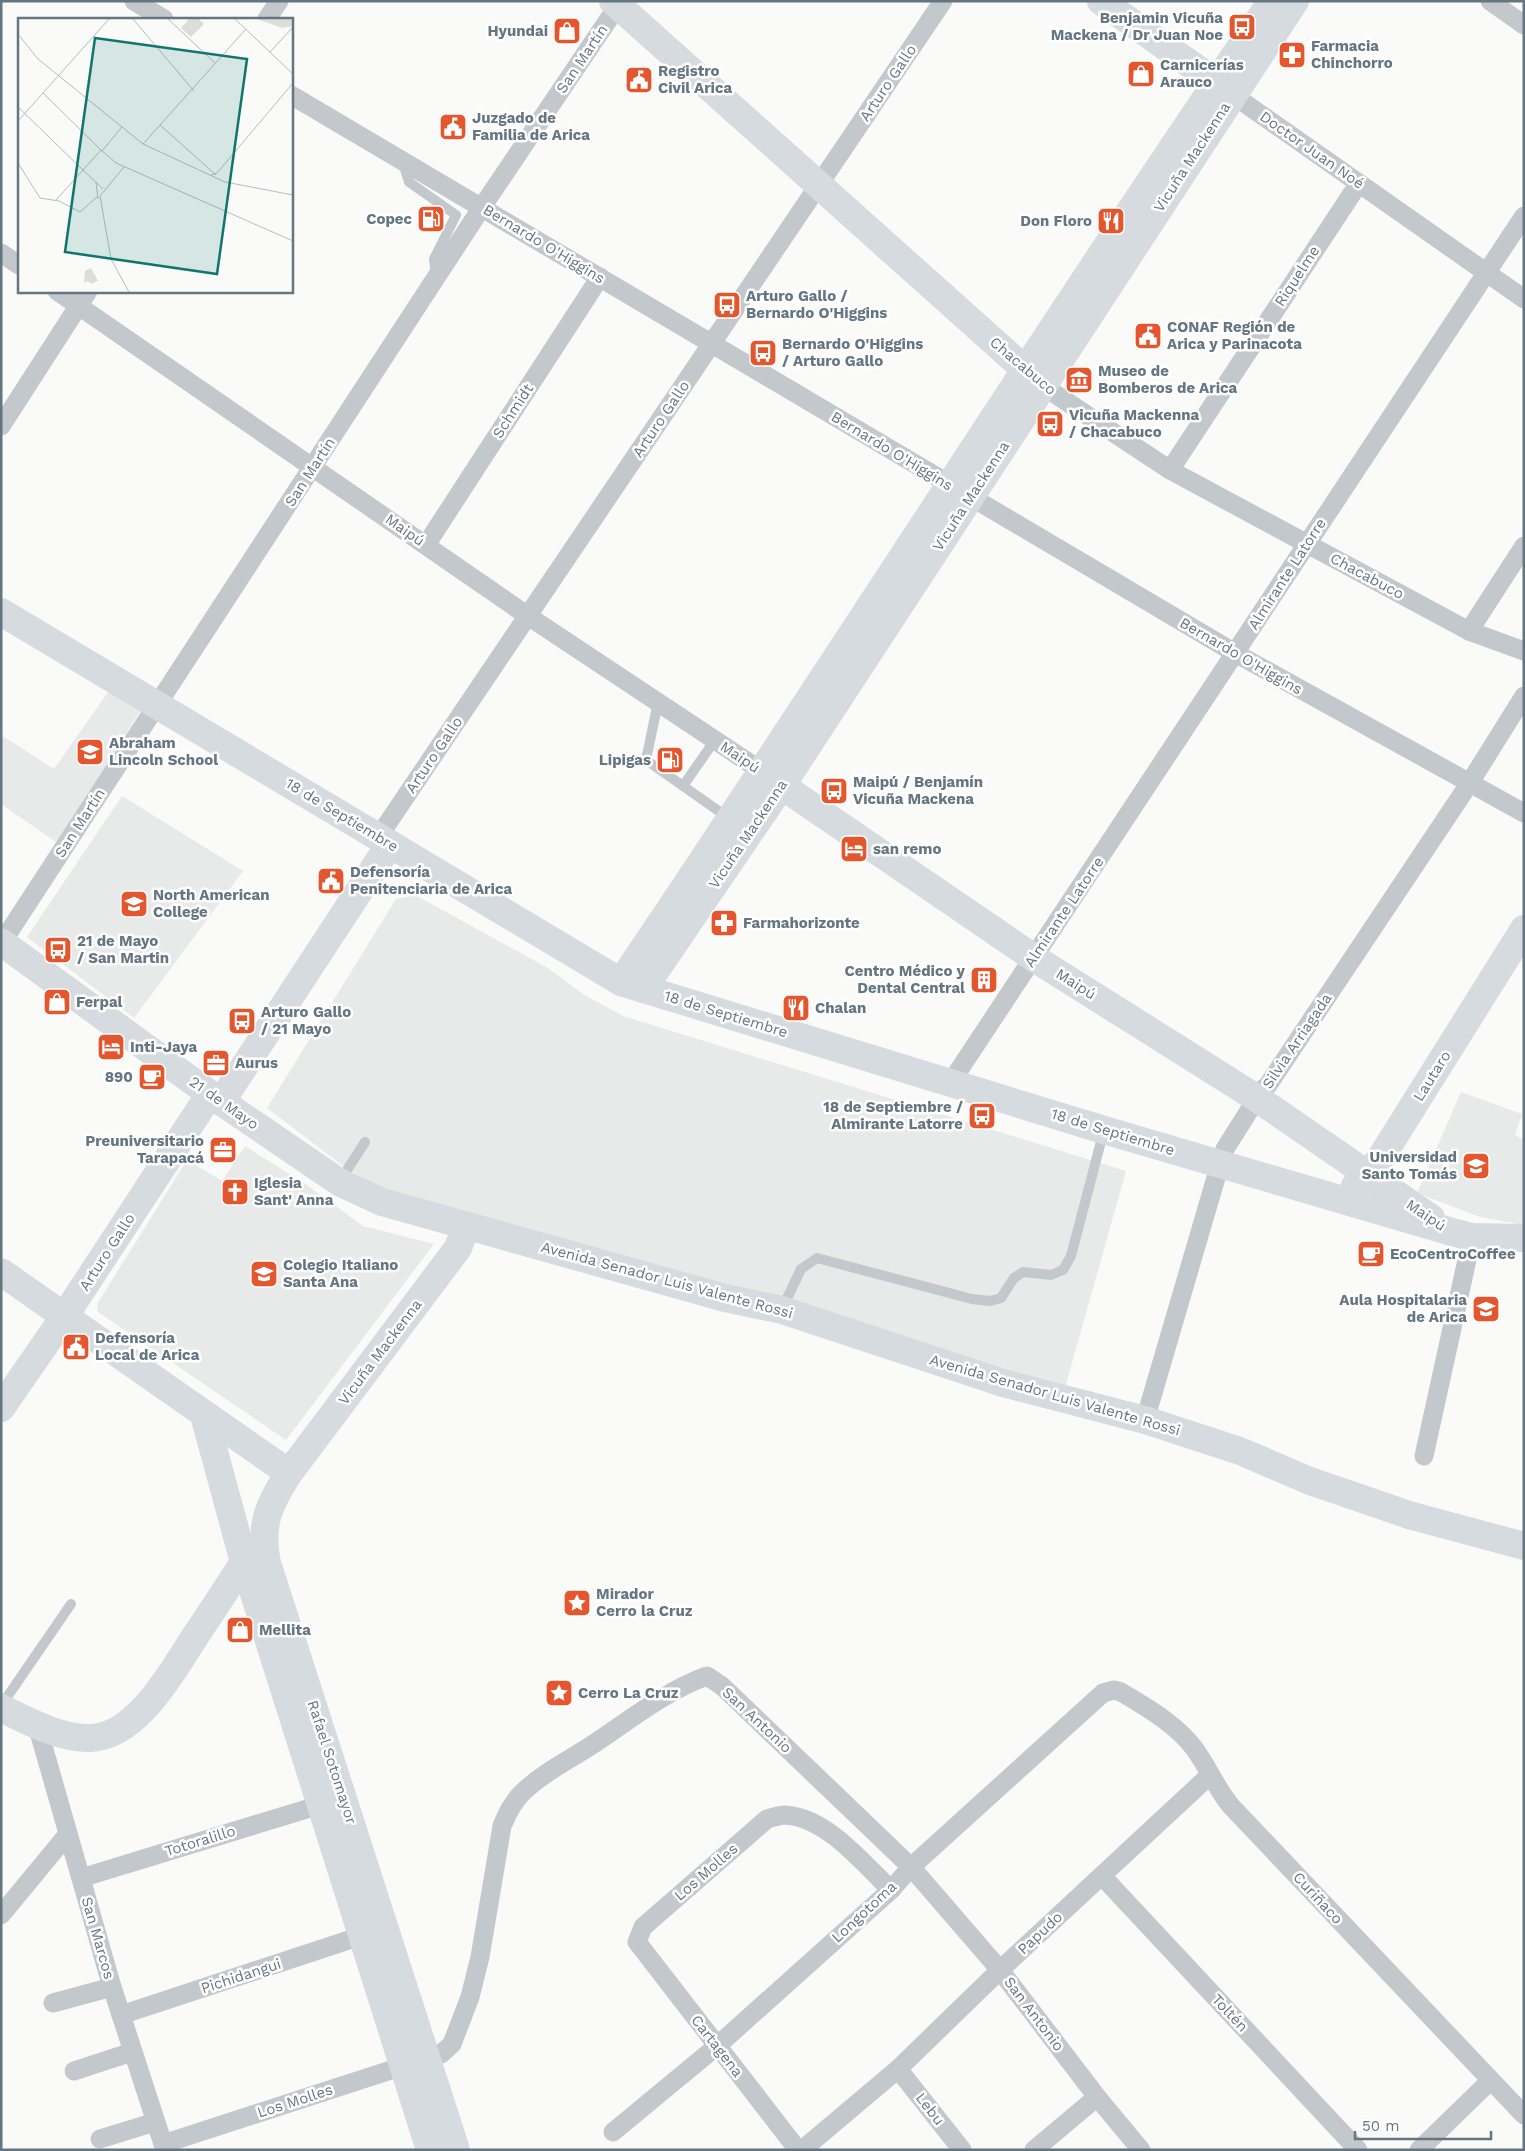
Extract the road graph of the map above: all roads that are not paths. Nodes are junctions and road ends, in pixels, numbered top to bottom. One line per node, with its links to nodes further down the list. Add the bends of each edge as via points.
1 (134, 1): 9 (street)
2 (279, 1): 10 (street)
3 (943, 1): 16 (street, Arturo Gallo)
4 (1101, 1): 12 (main road, Doctor Juan Noé)
5 (1272, 1): 12 (main road, Vicuña Mackenna)
6 (1296, 1): 12 (main road, Vicuña Mackenna)
7 (1490, 1): 11 (street)
8 (617, 3): 16 (main road, Chacabuco); 17 (street, San Martín)
9 (162, 18)
10 (268, 18)
11 (1524, 25)
12 (1225, 88): 15 (street, Doctor Juan Noé); 28 (main road, Vicuña Mackenna)
13 (292, 96): 14 (street, Bernardo O'Higgins)
14 (402, 162): 17 (street, Bernardo O'Higgins); 23 (lane, via 409,182 456,215 434,259)
15 (1359, 183): 21 (street, Doctor Juan Noé); 31 (street, Riquelme)
16 (819, 186): 27 (street, Arturo Gallo); 28 (main road, Chacabuco)
17 (482, 207): 22 (street, Bernardo O'Higgins); 23 (street, San Martín)
18 (1524, 216): 21 (street, Almirante Latorre)
19 (1, 253): 20 (street)
20 (18, 264)
21 (1486, 272): 26 (street, Doctor Juan Noé); 34 (street, Almirante Latorre)
22 (600, 277): 27 (street, Bernardo O'Higgins); 33 (street, Schmidt)
23 (436, 278): 30 (street, San Martín)
24 (62, 292): 25 (street, Maipú)
25 (84, 298): 29 (street); 30 (street, Maipú)
26 (1524, 299)
27 (713, 344): 32 (street, Bernardo O'Higgins); 37 (street, Arturo Gallo)
28 (1034, 378): 31 (street, Chacabuco); 32 (main road, Vicuña Mackenna)
29 (1, 426)
30 (313, 466): 33 (street, Maipú); 43 (street, San Martín)
31 (1170, 470): 34 (street, Chacabuco)
32 (960, 492): 40 (street, Bernardo O'Higgins); 45 (main road, Vicuña Mackenna)
33 (426, 544): 37 (street, Maipú)
34 (1307, 544): 38 (street, Chacabuco); 40 (street, Almirante Latorre)
35 (1524, 546): 38 (street)
36 (1, 612): 43 (main road, 18 de Septiembre)
37 (528, 616): 42 (street, Maipú); 50 (street, Arturo Gallo)
38 (1470, 631): 39 (street, Chacabuco)
39 (1524, 651)
40 (1235, 653): 46 (street, Bernardo O'Higgins); 53 (street, Almirante Latorre)
41 (1524, 696): 46 (street, Silvia Arriagada)
42 (658, 702): 44 (street, Maipú); 47 (lane, via 646,760)
43 (157, 705): 50 (main road, 18 de Septiembre); 52 (street, San Martín)
44 (715, 740): 45 (street, Maipú); 47 (lane)
45 (772, 779): 49 (main road, Vicuña Mackenna); 53 (main road, Maipú); 54 (main road, Vicuña Mackenna)
46 (1469, 784): 48 (street, Bernardo O'Higgins); 57 (street, Silvia Arriagada)
47 (683, 786): 49 (lane)
48 (1524, 813)
49 (731, 820): 54 (main road, Vicuña Mackenna)
50 (384, 840): 54 (main road, 18 de Septiembre); 56 (main road, Arturo Gallo)
51 (1524, 929): 61 (main road, Lautaro)
52 (2, 943): 56 (main road, 21 de Mayo)
53 (1034, 958): 55 (street, Almirante Latorre); 57 (main road, Maipú)
54 (632, 986): 55 (main road, 18 de Septiembre)
55 (951, 1082): 58 (main road, 18 de Septiembre)
56 (215, 1098): 62 (main road, 21 de Mayo); 69 (main road, Arturo Gallo)
57 (1258, 1100): 60 (street, Silvia Arriagada); 61 (main road, Maipú)
58 (1104, 1130): 60 (main road, 18 de Septiembre); 68 (lane, via 1072,1256 1063,1270 1051,1275 1023,1272 1014,1278 1001,1298 990,1301 817,1258 801,1269)
59 (365, 1142): 62 (lane)
60 (1220, 1164): 63 (main road, 18 de Septiembre); 72 (street, Silvia Arriagada)
61 (1368, 1175): 63 (main road, Lautaro, via 1352,1188); 65 (main road, Maipú)
62 (339, 1182): 64 (main road, 21 de Mayo, via 382,1202)
63 (1318, 1193): 65 (main road, 18 de Septiembre)
64 (466, 1227): 68 (main road, Avenida Senador Luis Valente Rossi, via 725,1298); 74 (main road, Vicuña Mackenna, via 458,1248)
65 (1462, 1235): 66 (main road, 18 de Septiembre); 73 (street)
66 (1524, 1238)
67 (1, 1272): 69 (main road)
68 (782, 1310): 72 (main road, Avenida Senador Luis Valente Rossi, via 1003,1383)
69 (64, 1317): 70 (main road, Arturo Gallo); 71 (main road)
70 (1, 1408)
71 (204, 1415): 74 (main road); 76 (main road, Rafael Sotomayor)
72 (1146, 1420): 75 (main road, Avenida Senador Luis Valente Rossi, via 1240,1451 1310,1481 1409,1515)
73 (1424, 1456)
74 (289, 1474): 77 (main road, Rafael Sotomayor, via 265,1521 264,1549)
75 (1524, 1546)
76 (244, 1562): 77 (main road, via 261,1563); 81 (main road, via 155,1696 140,1712 109,1734 91,1738); 83 (main road, Rafael Sotomayor)
77 (272, 1576): 98 (main road, Rafael Sotomayor)
78 (71, 1604): 80 (lane)
79 (1111, 1690): 82 (street, Curiñaco, via 1121,1692 1160,1716 1194,1748); 85 (street, Longotoma, via 1103,1693)
80 (1, 1707): 81 (main road)
81 (36, 1725): 84 (street, San Marcos)
82 (1210, 1775): 86 (street, Papudo); 101 (street, Curiñaco, via 1231,1806)
83 (320, 1804): 87 (street, Totoralillo); 90 (main road, Rafael Sotomayor)
84 (68, 1834): 87 (street, San Marcos); 89 (street)
85 (911, 1867): 88 (street, Longotoma); 92 (street, San Antonio); 98 (street, San Antonio, via 722,1686 707,1676 695,1680 520,1794 502,1826 480,1957 470,1997 452,2044 441,2054)
86 (1102, 1876): 92 (street, Papudo); 115 (street, Toltén)
87 (81, 1878): 93 (street, San Marcos)
88 (890, 1890): 91 (street, Los Molles, via 841,1842 816,1823 784,1815 766,1819 643,1927); 96 (street, Longotoma)
89 (1, 1916)
90 (362, 1936): 95 (street, Pichidangui); 98 (main road, Rafael Sotomayor)
91 (637, 1942): 96 (street, Cartagena)
92 (1000, 1970): 99 (street, Papudo); 102 (street, San Antonio)
93 (112, 1987): 94 (street); 95 (street, San Marcos)
94 (53, 2003)
95 (121, 2015): 97 (street, San Marcos)
96 (717, 2046): 105 (street, Longotoma); 110 (street, Cartagena)
97 (132, 2052): 100 (street); 104 (street, San Marcos)
98 (415, 2062): 107 (street, Los Molles); 108 (main road, Rafael Sotomayor); 109 (main road, Rafael Sotomayor)
99 (898, 2069): 111 (street, Papudo); 112 (street, Lebu)
100 (74, 2071)
101 (1490, 2081): 103 (street, Curiñaco); 116 (street)
102 (1097, 2097): 113 (street); 114 (street, San Antonio)
103 (1524, 2116)
104 (155, 2122): 106 (street); 107 (street, San Marcos)
105 (613, 2132)
106 (100, 2138)
107 (164, 2147)
108 (430, 2150)
109 (456, 2150)
110 (798, 2150)
111 (802, 2150)
112 (962, 2150)
113 (1034, 2150)
114 (1141, 2150)
115 (1358, 2150)
116 (1419, 2150)

